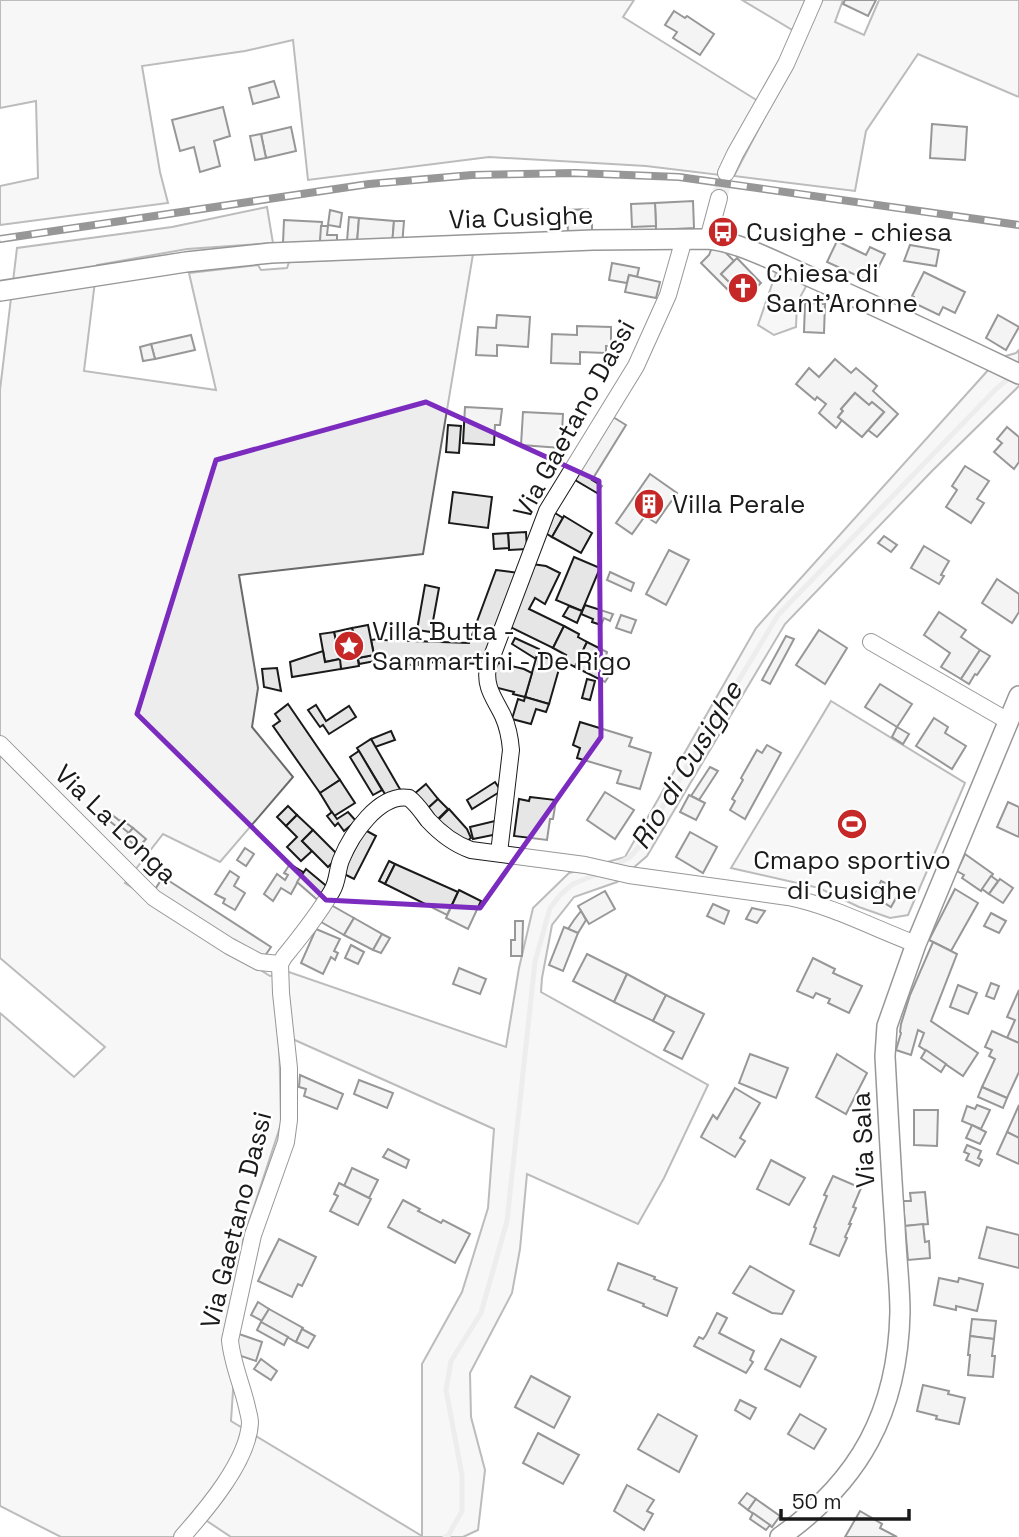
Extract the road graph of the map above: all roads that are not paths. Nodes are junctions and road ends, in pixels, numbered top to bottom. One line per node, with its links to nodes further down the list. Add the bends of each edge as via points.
1 (814, 0): 2 (street, via 786,64)
2 (726, 173)
3 (719, 198): 5 (street)
4 (683, 239): 5 (street, Via Cusighe); 6 (street, Via Cusighe, via 271,253); 12 (street, Via Gaetano Dassi, via 668,295 636,366 547,511 488,667 486,680 504,717 511,750)
5 (708, 239): 7 (street, Via Cusighe, via 771,260)
6 (0, 291)
7 (1019, 374)
8 (871, 642): 10 (street)
9 (1019, 696): 10 (street, Via Sala)
10 (1008, 722): 13 (street, Via Sala)
11 (0, 744): 14 (street, Via La Longa, via 154,898 259,962)
12 (499, 853): 13 (street, via 809,901); 14 (street, via 455,844 413,800 397,798 371,813 356,831 341,861 335,887)
13 (916, 944): 16 (street, Via Sala, via 885,1041 900,1311 894,1371 886,1403 857,1462 819,1507)
14 (280, 964): 15 (street, Via Gaetano Dassi, via 289,1120 286,1142 253,1235 230,1340 250,1422 230,1475)
15 (182, 1537)
16 (780, 1537)

